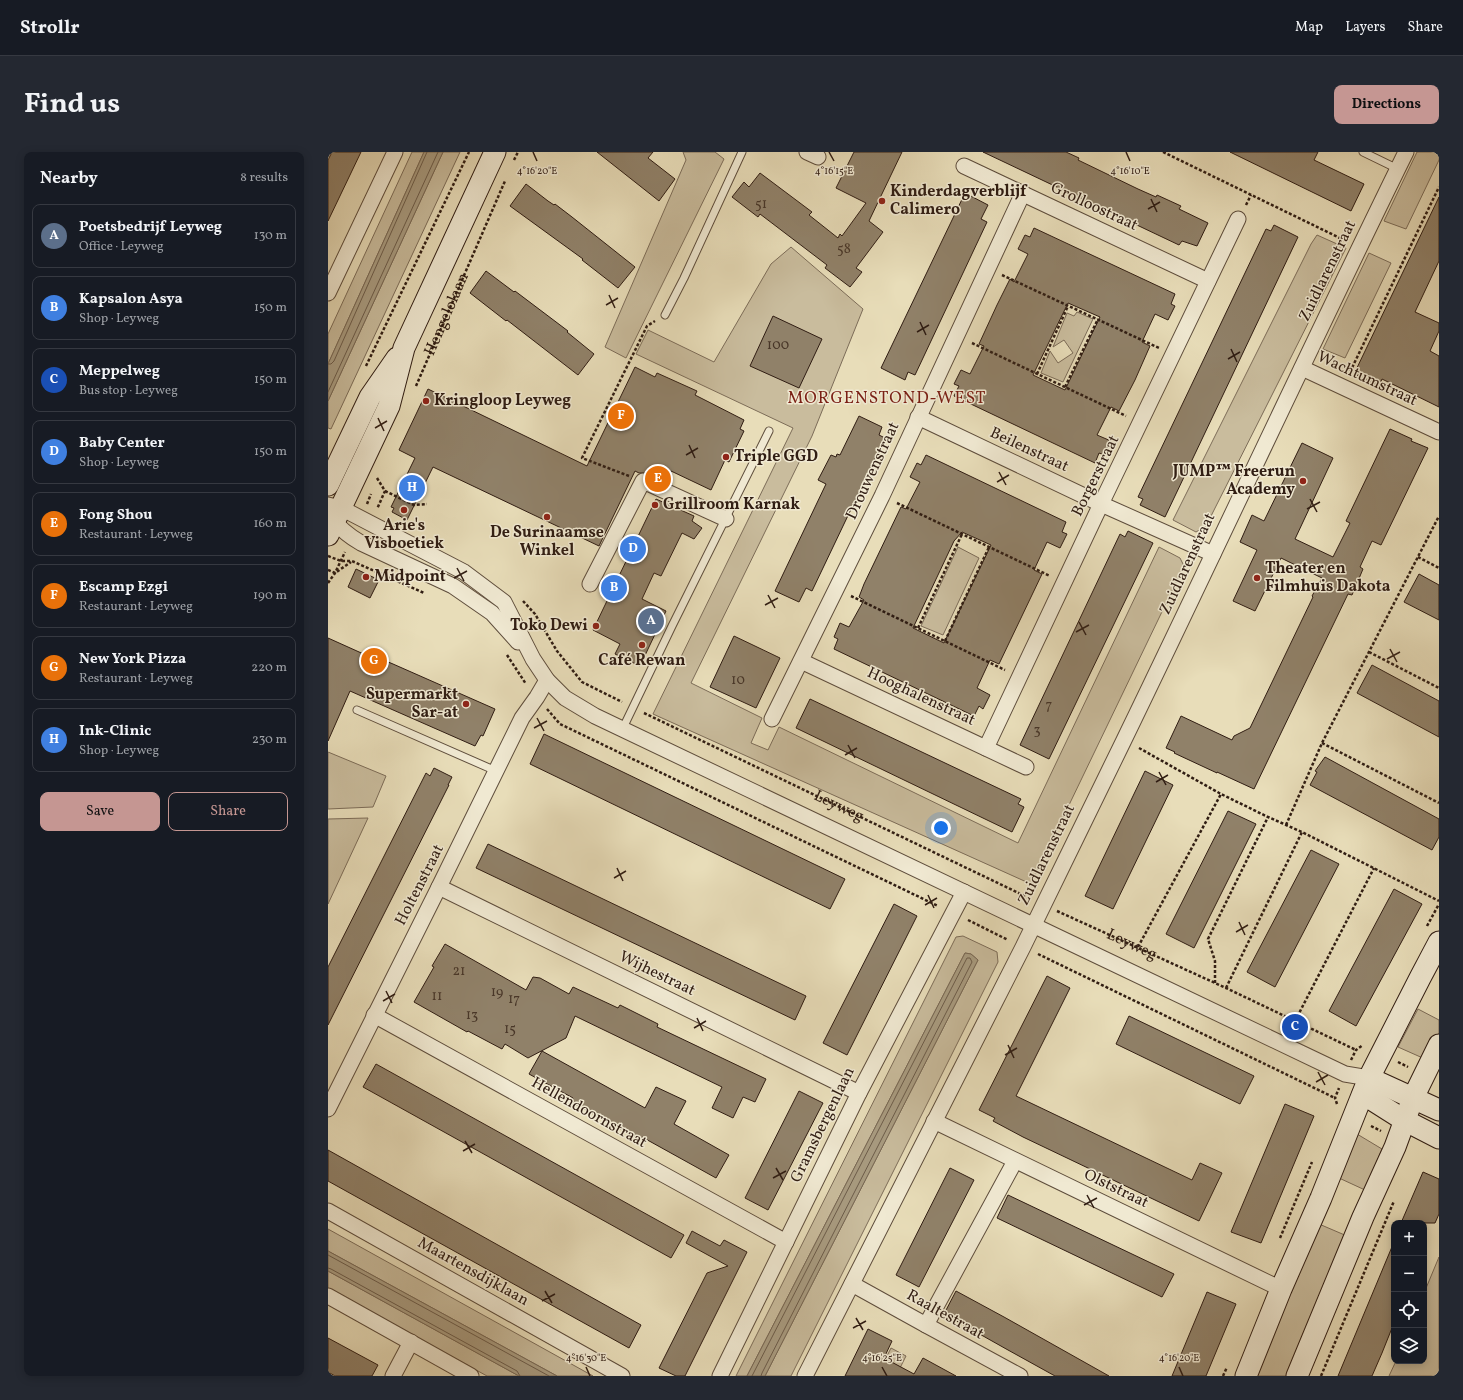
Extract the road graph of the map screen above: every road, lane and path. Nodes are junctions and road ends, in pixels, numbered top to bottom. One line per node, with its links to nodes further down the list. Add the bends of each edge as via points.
1 (395, 152): 19 (street)
2 (469, 152): 26 (path)
3 (495, 152): 24 (main road, Hengelolaan)
4 (518, 152): 9 (path)
5 (742, 152): 21 (lane)
6 (1163, 152): 16 (path)
7 (1363, 152): 11 (lane)
8 (1406, 152): 11 (street, Zuidlarenstraat)
9 (513, 163)
10 (964, 166): 14 (street, Grolloostraat)
11 (1398, 169): 16 (street, Zuidlarenstraat)
12 (507, 177): 31 (path, Hengelolaan)
13 (1439, 187): 30 (path)
14 (1023, 193): 17 (street, Drouwenstraat); 18 (street, Grolloostraat)
15 (1238, 219): 18 (street, Borgerstraat)
16 (1359, 247): 27 (street, Zuidlarenstraat)
17 (988, 269): 20 (path); 23 (street, Drouwenstraat)
18 (1208, 282): 25 (street, Borgerstraat)
19 (328, 293)
20 (1068, 306): 22 (path); 28 (path)
21 (665, 315): 36 (path, via 647,326 582,458)
22 (1098, 319): 25 (path); 29 (path)
23 (956, 336): 28 (path); 32 (street, Drouwenstraat)
24 (404, 348): 37 (main road, Hengelolaan, via 370,397); 45 (main road, Hengelolaan, via 389,406)
25 (1174, 355): 33 (street, Borgerstraat)
26 (366, 366)
27 (1302, 368): 30 (street, Wachtumstraat); 49 (street, Zuidlarenstraat)
28 (1037, 374): 29 (path)
29 (1065, 387): 33 (path)
30 (1342, 387): 35 (street, Wachtumstraat)
31 (415, 388)
32 (918, 417): 39 (street, Drouwenstraat); 42 (street, Beilenstraat)
33 (1141, 423): 42 (street, Borgerstraat)
34 (769, 431): 46 (lane)
35 (1439, 432)
36 (643, 481): 46 (street); 57 (street)
37 (328, 485)
38 (385, 491): 41 (path, via 414,505)
39 (882, 496): 47 (path); 58 (street, Drouwenstraat)
40 (368, 501): 43 (path)
41 (427, 504)
42 (1101, 504): 49 (street, Beilenstraat); 56 (street, Borgerstraat)
43 (381, 514)
44 (1439, 516): 51 (path)
45 (332, 517): 63 (street, Leyweg, via 351,537 453,586 492,613); 63 (street, Leyweg, via 464,572 504,602)
46 (726, 519): 68 (lane)
47 (962, 534): 48 (path); 60 (path)
48 (989, 547): 56 (path); 61 (path)
49 (1213, 554): 72 (street, Zuidlarenstraat)
50 (328, 556): 52 (path)
51 (1418, 557): 53 (path); 62 (path)
52 (341, 561)
53 (1439, 568)
54 (335, 573): 55 (path)
55 (328, 583)
56 (1065, 583): 65 (street, Borgerstraat)
57 (590, 584)
58 (836, 589): 60 (path); 64 (street, Drouwenstraat)
59 (522, 599): 68 (path, Leyweg, via 535,614 557,651 582,682)
60 (918, 628): 61 (path)
61 (944, 641): 65 (path)
62 (1369, 652): 67 (path); 73 (path)
63 (533, 659): 66 (street, Leyweg)
64 (801, 661): 70 (street, Drouwenstraat); 74 (street, Hooghalenstraat)
65 (1020, 677): 74 (street, Borgerstraat)
66 (547, 680): 71 (street, Leyweg, via 565,698 595,716); 76 (street, Holtenstraat, via 522,718)
67 (1439, 688)
68 (634, 708): 71 (lane); 86 (path, Leyweg)
69 (357, 710): 76 (lane)
70 (772, 719)
71 (623, 728): 84 (street, Leyweg)
72 (1124, 740): 77 (path); 86 (street, Zuidlarenstraat)
73 (1322, 743): 78 (path); 80 (path)
74 (986, 748): 75 (street, Hooghalenstraat)
75 (1026, 766)
76 (496, 771): 83 (street, Holtenstraat)
77 (1221, 794): 79 (path); 89 (path)
78 (1439, 803)
79 (1268, 817): 80 (path); 90 (path, via 1208,939 1215,961)
80 (1286, 825): 81 (path)
81 (1302, 832): 82 (path); 91 (path)
82 (1374, 868): 85 (path); 93 (path)
83 (440, 887): 92 (street, Holtenstraat); 99 (street, Wijhestraat)
84 (964, 892): 87 (street, Leyweg); 99 (street, Gramsbergenlaan)
85 (1439, 901)
86 (1043, 904): 87 (street, Zuidlarenstraat); 89 (path, Leyweg)
87 (1033, 926): 98 (street, Leyweg); 106 (street)
88 (1439, 942): 95 (main road)
89 (1138, 947): 90 (path, Leyweg)
90 (1215, 983): 91 (path, Leyweg)
91 (1226, 988): 93 (path, Leyweg)
92 (374, 1015): 102 (street, Holtenstraat); 112 (street, Hellendoornstraat)
93 (1294, 1021): 96 (path, Leyweg)
94 (1439, 1045): 97 (main road)
95 (1372, 1049): 97 (path); 98 (main road)
96 (1356, 1050)
97 (1423, 1075): 100 (main road)
98 (1366, 1086): 100 (main road, Leyweg); 104 (main road); 105 (main road, Leyweg)
99 (859, 1093): 112 (street, Gramsbergenlaan)
100 (1413, 1098): 103 (main road, Leyweg); 105 (main road)
101 (1337, 1104): 104 (path)
102 (328, 1109)
103 (1439, 1110)
104 (1354, 1116): 108 (path); 114 (main road)
105 (1404, 1120): 107 (main road, Leyweg); 108 (main road)
106 (934, 1121): 109 (street, Olststraat); 113 (street)
107 (1439, 1138)
108 (1397, 1140): 125 (main road)
109 (1015, 1161): 114 (street, Olststraat); 116 (street)
110 (1394, 1200): 126 (path)
111 (328, 1211): 120 (street, Maartensdijklaan)
112 (786, 1242): 121 (street, Gramsbergenlaan)
113 (852, 1284): 116 (street, Raaltestraat); 122 (street)
114 (1281, 1289): 124 (main road)
115 (328, 1296): 117 (street)
116 (926, 1325): 123 (street, Raaltestraat)
117 (411, 1342): 118 (street); 119 (street)
118 (393, 1376)
119 (471, 1376)
120 (622, 1376)
121 (720, 1376)
122 (805, 1376)
123 (1020, 1376)
124 (1246, 1376)
125 (1297, 1376)
126 (1321, 1376)

